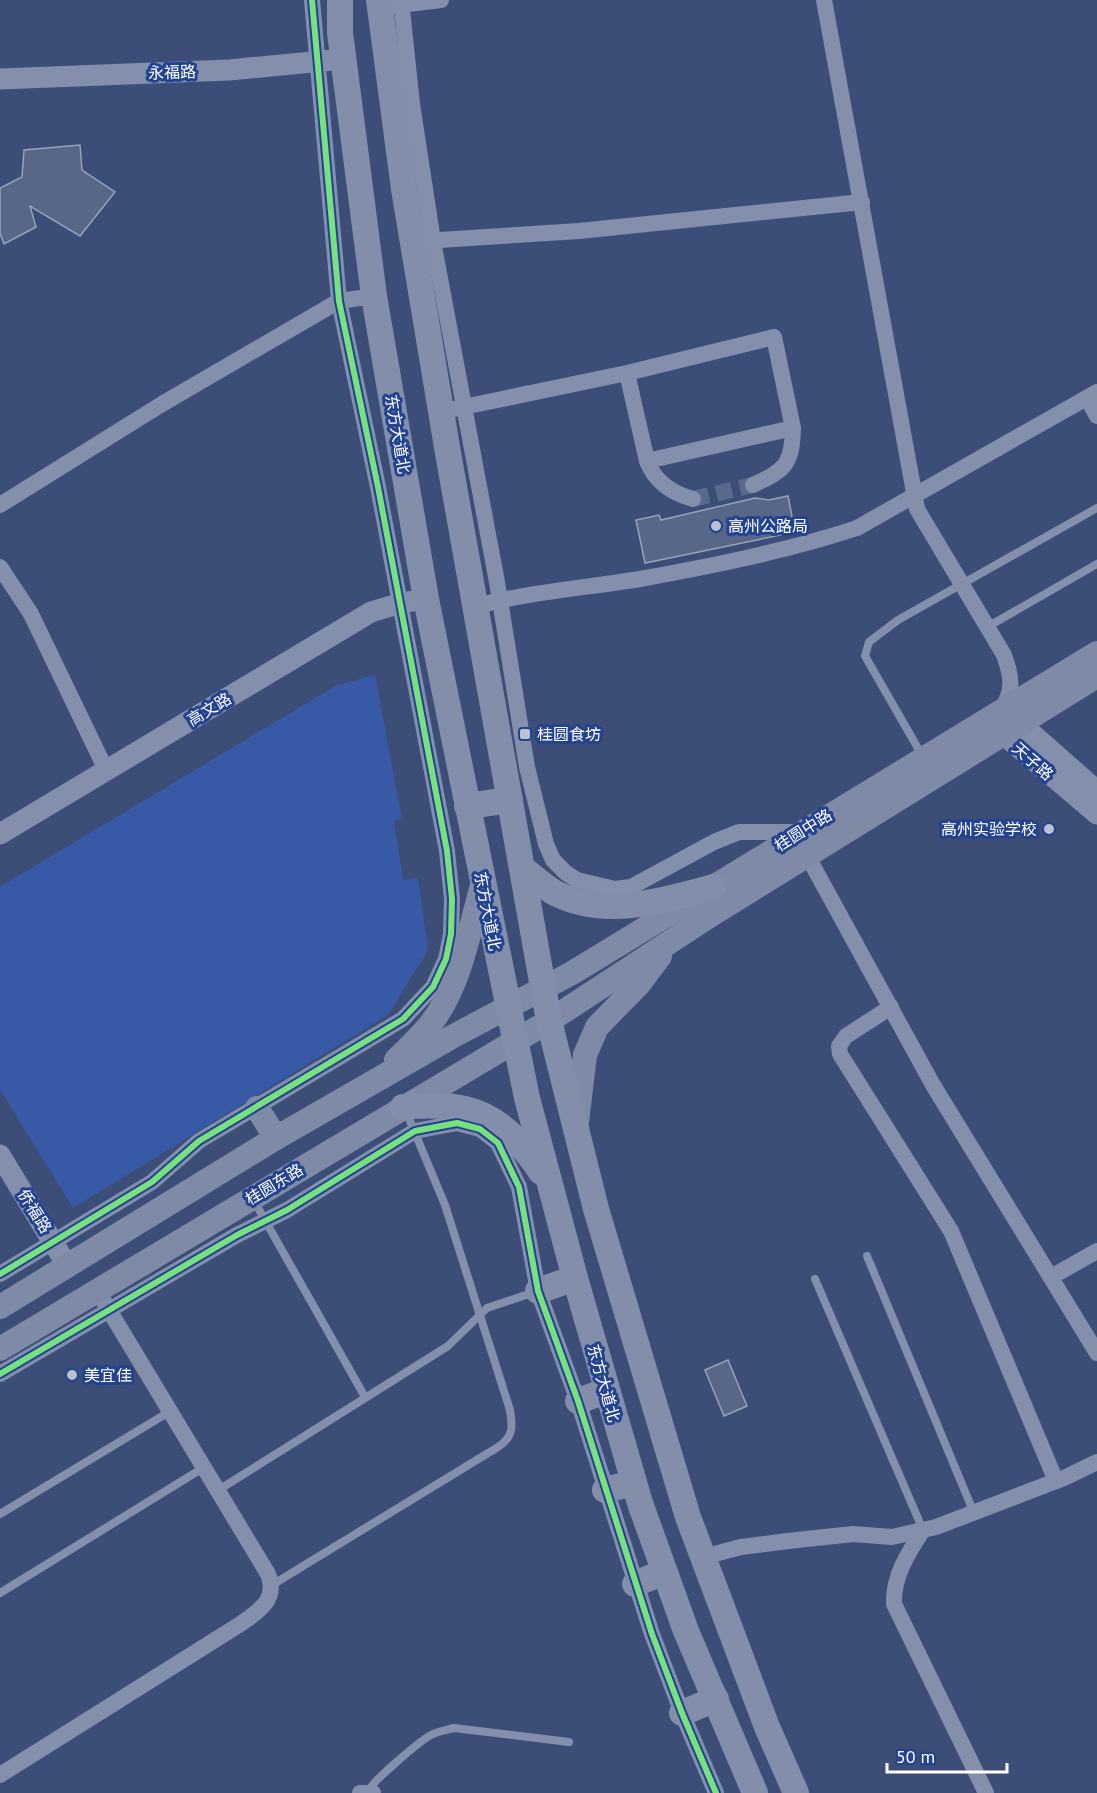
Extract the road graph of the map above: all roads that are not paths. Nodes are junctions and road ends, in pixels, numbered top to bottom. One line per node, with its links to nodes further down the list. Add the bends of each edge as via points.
1 (312, 0): 7 (street)
2 (340, 0): 6 (main road, 东方大道北)
3 (441, 0): 5 (street)
4 (824, 0): 9 (street)
5 (390, 3): 10 (main road)
6 (344, 59): 7 (street, 永福路); 11 (main road, 东方大道北)
7 (316, 62): 8 (street, 永福路, via 230,70); 12 (street)
8 (0, 79)
9 (862, 202): 10 (street, via 579,231); 20 (street)
10 (423, 241): 15 (main road)
11 (374, 296): 12 (street); 27 (main road, 东方大道北)
12 (339, 301): 22 (street, via 162,404); 29 (street)
13 (627, 373): 15 (street); 17 (street, via 774,338); 18 (street)
14 (1092, 395): 16 (street); 20 (street)
15 (452, 410): 28 (street); 30 (main road)
16 (1097, 416)
17 (794, 428): 18 (street); 19 (street, via 793,447 780,473)
18 (647, 461): 21 (street, via 652,474 665,487)
19 (753, 485)
20 (915, 495): 26 (street, via 921,518); 28 (street, via 857,528 818,541 641,578)
21 (693, 499)
22 (0, 505)
23 (1097, 508): 26 (lane)
24 (1097, 564): 31 (lane)
25 (0, 567): 37 (street, via 31,614)
26 (962, 584): 31 (street); 36 (lane, via 878,633 866,649 865,656)
27 (426, 599): 29 (street, 高文路); 40 (main road, 东方大道北)
28 (500, 600): 30 (street); 42 (street, via 527,767 543,833 553,860 566,873 615,889 631,887 739,832)
29 (400, 603): 37 (street, 高文路, via 371,612); 56 (street, via 447,851 452,899 446,959 433,987 403,1019)
30 (474, 607): 39 (main road)
31 (989, 626): 34 (street, via 1011,674 1012,688)
32 (1097, 653): 34 (main road, 桂圆中路)
33 (1097, 676): 35 (main road, 桂圆中路)
34 (1000, 711): 35 (street, 天子路, via 1000,725); 36 (main road, 桂圆中路)
35 (1012, 729): 38 (street, 天子路); 41 (street, 天子路); 44 (main road, 桂圆中路)
36 (923, 758): 42 (main road, 桂圆中路)
37 (106, 770): 43 (street, 高文路)
38 (1097, 791)
39 (510, 800): 40 (main road); 45 (main road)
40 (467, 807): 46 (main road, 东方大道北)
41 (1097, 814)
42 (798, 832): 47 (main road, 桂圆中路)
43 (0, 834)
44 (808, 857): 48 (main road, 桂圆中路); 50 (street)
45 (523, 869): 47 (main road, via 556,894 588,905 619,907 661,901); 49 (main road)
46 (483, 882): 51 (main road, 东方大道北); 54 (main road, via 465,950 448,993 429,1025)
47 (713, 887): 49 (main road, 桂圆中路)
48 (671, 942): 52 (main road, 桂圆中路); 57 (main road, via 639,984 597,1027 583,1064)
49 (543, 989): 51 (main road, 桂圆中路); 52 (main road)
50 (891, 1007): 70 (street, via 933,1085); 85 (street, via 846,1036 839,1046 840,1054 951,1231)
51 (508, 1008): 53 (main road, 东方大道北); 54 (main road)
52 (549, 1021): 53 (main road, 桂圆东路); 57 (main road)
53 (515, 1040): 55 (main road, 桂圆东路); 61 (main road, 东方大道北)
54 (373, 1083): 59 (main road)
55 (403, 1107): 58 (lane); 61 (main road, via 468,1108 492,1118 530,1155); 62 (main road, 桂圆东路)
56 (257, 1108): 59 (main road); 64 (street, via 199,1141 152,1182)
57 (576, 1130): 88 (main road)
58 (415, 1131): 63 (street); 72 (street, via 457,1123 480,1129 498,1143 519,1187); 75 (lane, via 445,1205)
59 (276, 1138): 67 (main road)
60 (0, 1155): 64 (street, 侨福路)
61 (548, 1182): 69 (main road, 东方大道北)
62 (252, 1197): 63 (lane); 73 (main road, 桂圆东路)
63 (265, 1223): 73 (street); 80 (lane)
64 (54, 1241): 67 (street, 侨福路); 68 (street)
65 (1097, 1251): 70 (street)
66 (867, 1256): 90 (lane)
67 (68, 1267): 74 (main road)
68 (0, 1274)
69 (574, 1278): 72 (main road); 79 (main road, 东方大道北)
70 (1051, 1278): 77 (street)
71 (814, 1280): 92 (lane)
72 (538, 1291): 75 (lane); 81 (street)
73 (103, 1301): 76 (main road, 桂圆东路); 78 (street); 82 (street)
74 (0, 1307)
75 (478, 1314): 80 (lane, via 470,1327 448,1346); 96 (lane, via 510,1410 510,1437 498,1448)
76 (0, 1349)
77 (1097, 1353)
78 (0, 1374)
79 (606, 1391): 81 (main road); 89 (main road, 东方大道北)
80 (365, 1397): 87 (lane)
81 (578, 1401): 86 (street)
82 (169, 1412): 84 (street); 91 (lane)
83 (1097, 1462): 85 (street)
84 (204, 1468): 87 (street); 97 (lane)
85 (1056, 1481): 90 (street)
86 (605, 1490): 89 (main road); 95 (street)
87 (217, 1491): 96 (street)
88 (681, 1492): 89 (main road); 93 (main road)
89 (637, 1493): 94 (main road, 东方大道北)
90 (974, 1513): 92 (street)
91 (0, 1514)
92 (923, 1530): 93 (street, via 892,1536 853,1534 788,1541); 106 (street, via 893,1588 894,1604)
93 (703, 1557): 105 (main road)
94 (664, 1572): 95 (main road); 98 (main road, 东方大道北)
95 (635, 1584): 99 (street)
96 (272, 1585): 101 (street, via 268,1601 248,1619)
97 (0, 1593)
98 (716, 1699): 99 (main road); 104 (main road, 东方大道北)
99 (682, 1713): 103 (street)
100 (569, 1742): 102 (lane, via 454,1728 441,1730 377,1778)
101 (0, 1775)
102 (367, 1792)
103 (716, 1793)
104 (755, 1793)
105 (796, 1793)
106 (986, 1793)

